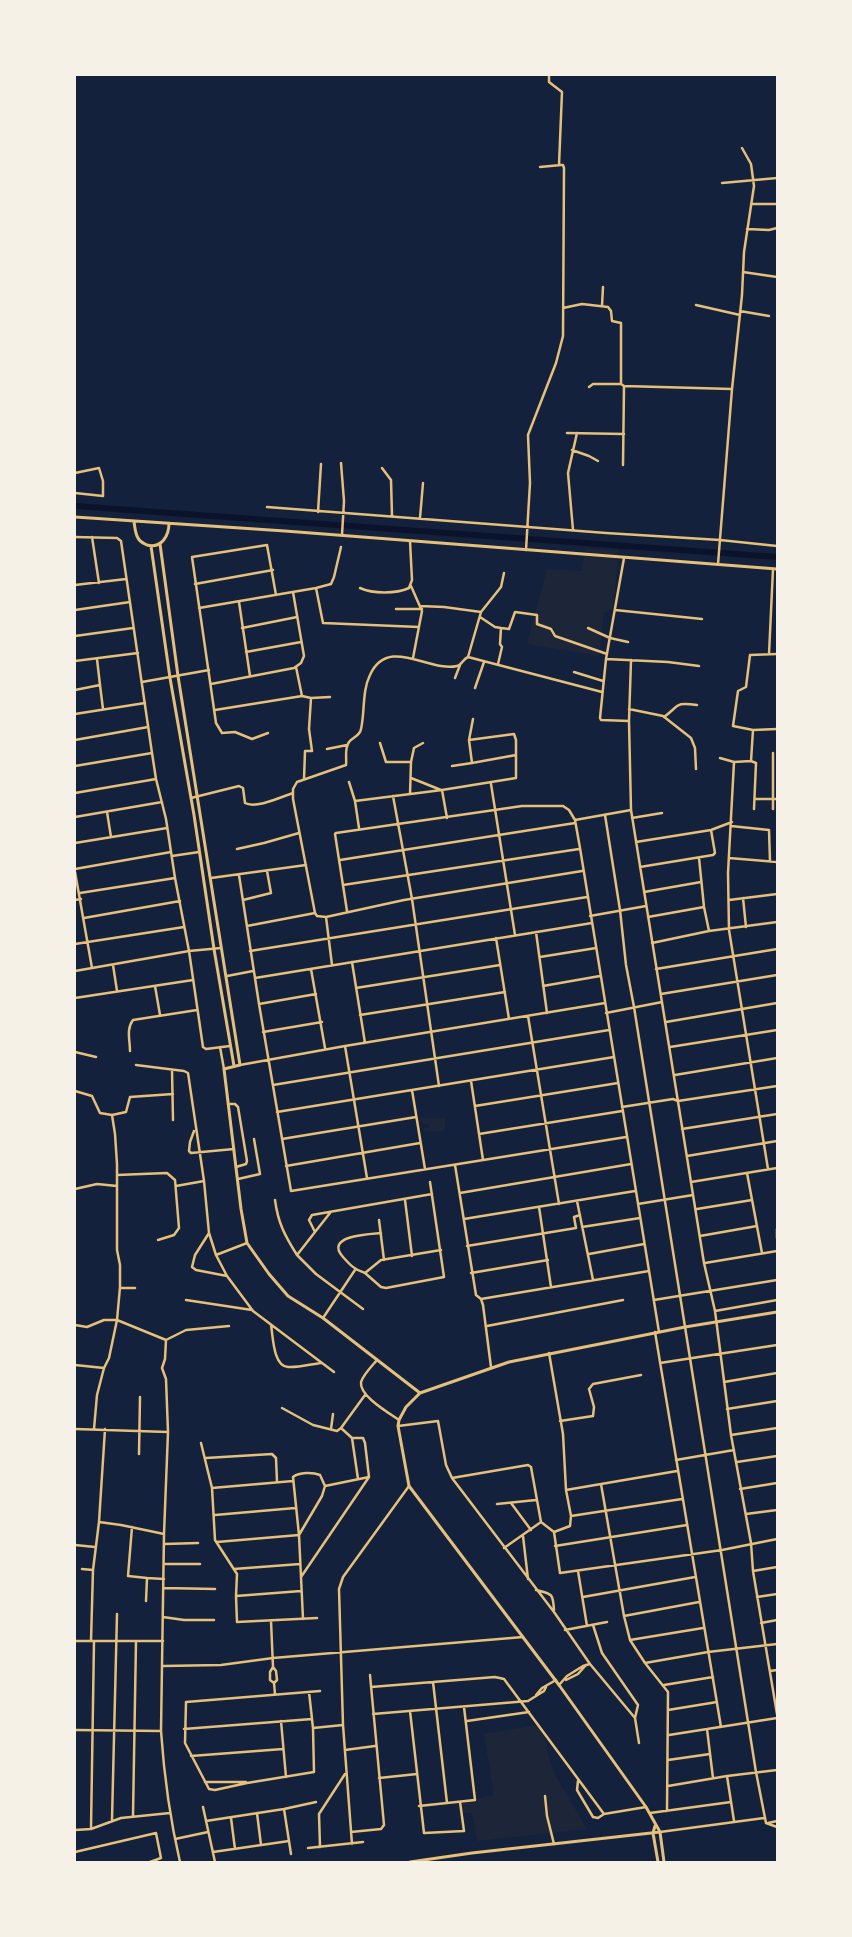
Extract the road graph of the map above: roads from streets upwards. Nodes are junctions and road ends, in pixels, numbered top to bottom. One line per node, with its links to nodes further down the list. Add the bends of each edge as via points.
1 (549, 75): 3 (street, via 549,82 562,92)
2 (742, 148): 6 (street, via 751,164)
3 (559, 166): 4 (street); 17 (street, via 564,168)
4 (540, 168)
5 (777, 178): 6 (street)
6 (754, 180): 7 (street); 8 (street)
7 (722, 183)
8 (751, 204): 9 (street); 11 (street)
9 (777, 204)
10 (777, 228): 11 (street)
11 (747, 229): 12 (street)
12 (743, 272): 13 (street); 18 (street)
13 (777, 277)
14 (603, 287): 16 (street)
15 (696, 305): 18 (street)
16 (602, 306): 17 (street, via 582,304); 20 (street, via 610,308 612,321 621,323)
17 (563, 308): 43 (street, via 561,348 528,435 530,483)
18 (740, 312): 19 (street); 22 (street)
19 (769, 316)
20 (622, 385): 21 (street, via 592,384); 22 (street); 25 (street)
21 (589, 387)
22 (732, 389): 49 (street)
23 (567, 433): 24 (street)
24 (577, 433): 25 (street); 26 (street)
25 (624, 434): 30 (street)
26 (572, 450): 27 (street); 44 (street, via 568,473)
27 (598, 461)
28 (341, 463): 37 (street)
29 (321, 464): 36 (street)
30 (623, 465)
31 (382, 468): 38 (street, via 391,480)
32 (75, 473): 34 (street, via 99,468 103,481 102,496)
33 (423, 483): 40 (street)
34 (75, 494)
35 (267, 507): 36 (street)
36 (318, 512): 37 (street)
37 (343, 516): 38 (street); 45 (street)
38 (392, 516): 40 (street)
39 (75, 517): 41 (street)
40 (420, 518): 43 (street)
41 (134, 522): 42 (street); 51 (street, via 139,540)
42 (169, 523): 45 (street); 50 (street)
43 (526, 527): 44 (street); 54 (street)
44 (573, 530): 49 (street)
45 (342, 535): 48 (street)
46 (75, 537): 47 (street)
47 (92, 537): 60 (street, via 120,538); 61 (street)
48 (410, 541): 54 (street); 64 (street)
49 (720, 541): 52 (street); 56 (street)
50 (160, 544): 51 (street); 107 (street)
51 (151, 546): 109 (street)
52 (777, 546)
53 (341, 547): 65 (street, via 333,581)
54 (526, 548): 55 (street)
55 (624, 558): 56 (street); 75 (street)
56 (719, 563): 57 (street)
57 (775, 569): 92 (street)
58 (272, 570): 62 (street); 62 (street, via 267,545 195,555 191,559); 68 (street)
59 (504, 573): 76 (street, via 502,587)
60 (126, 579): 61 (street); 69 (street)
61 (99, 583): 63 (street)
62 (195, 584): 71 (street)
63 (75, 585)
64 (411, 585): 66 (street, via 405,590 381,593); 72 (street)
65 (316, 588): 67 (street); 80 (street, via 323,623)
66 (360, 588)
67 (293, 592): 68 (street); 77 (street)
68 (276, 595): 70 (street)
69 (130, 602): 74 (street); 81 (street)
70 (238, 602): 71 (street); 82 (street)
71 (200, 608): 105 (street)
72 (421, 608): 73 (street); 76 (street, via 444,607); 80 (street)
73 (396, 609)
74 (75, 610)
75 (615, 610): 79 (street); 86 (street)
76 (481, 612): 78 (street)
77 (297, 617): 82 (street); 87 (street)
78 (480, 617): 83 (street); 94 (street)
79 (702, 619)
80 (419, 627): 95 (street)
81 (134, 628): 85 (street); 90 (street)
82 (242, 628): 89 (street)
83 (501, 628): 91 (street, via 509,629 515,612 537,615 537,624 551,629 555,636); 101 (street)
84 (588, 628): 86 (street)
85 (75, 636)
86 (610, 638): 88 (street); 91 (street)
87 (301, 642): 89 (street); 104 (street, via 304,656)
88 (628, 642)
89 (246, 652): 108 (street)
90 (138, 653): 96 (street); 112 (street)
91 (607, 654): 97 (street)
92 (769, 654): 93 (street); 132 (street, via 750,655 746,687 738,691 734,726)
93 (777, 654)
94 (468, 657): 100 (street); 102 (street)
95 (413, 658): 102 (street, via 446,666); 138 (street, via 386,658 371,672 361,732)
96 (97, 659): 99 (street); 114 (street)
97 (606, 660): 98 (street); 111 (street)
98 (631, 660): 103 (street); 123 (street)
99 (75, 661)
100 (484, 661): 101 (street); 115 (street)
101 (498, 664): 117 (street)
102 (460, 665): 110 (street)
103 (699, 666)
104 (296, 667): 108 (street); 118 (street)
105 (209, 670): 107 (street); 113 (street)
106 (574, 672): 111 (street)
107 (178, 676): 109 (street); 160 (street)
108 (250, 676): 113 (street)
109 (170, 678): 112 (street); 162 (street)
110 (455, 678)
111 (603, 681): 117 (street)
112 (142, 682): 121 (street)
113 (211, 684): 125 (street)
114 (100, 686): 116 (street); 124 (street)
115 (474, 688)
116 (75, 690)
117 (602, 692): 129 (street, via 601,720)
118 (302, 696): 120 (street); 125 (street)
119 (330, 697): 120 (street)
120 (311, 698): 153 (street, via 309,729 312,751 305,751)
121 (145, 703): 124 (street); 130 (street)
122 (697, 705): 127 (street, via 683,703)
123 (630, 709): 127 (street); 129 (street)
124 (103, 710): 126 (street)
125 (215, 710): 133 (street, via 216,723 222,733 235,732 252,739)
126 (75, 714)
127 (664, 717): 150 (street, via 692,740)
128 (473, 719): 135 (street)
129 (629, 721): 170 (street)
130 (148, 727): 134 (street); 140 (street)
131 (777, 729): 132 (street)
132 (753, 730): 144 (street)
133 (268, 733)
134 (75, 740)
135 (469, 740): 142 (street, via 514,734); 147 (street)
136 (380, 743): 145 (street, via 386,762)
137 (423, 743): 145 (street, via 414,748)
138 (347, 745): 139 (street); 153 (street, via 346,765)
139 (326, 749)
140 (152, 752): 148 (street); 152 (street)
141 (773, 753): 164 (street)
142 (516, 755): 147 (street); 155 (street, via 516,778)
143 (720, 758): 146 (street)
144 (751, 761): 146 (street); 163 (street, via 756,763)
145 (411, 762): 151 (street)
146 (734, 762): 178 (street)
147 (472, 763): 149 (street)
148 (75, 766)
149 (452, 766)
150 (696, 768)
151 (410, 778): 156 (street); 159 (street)
152 (156, 779): 157 (street); 166 (street)
153 (304, 780): 158 (street, via 296,782)
154 (349, 782): 165 (street)
155 (491, 784): 156 (street); 167 (street)
156 (442, 790): 159 (street); 175 (street)
157 (75, 793)
158 (293, 793): 160 (street, via 250,805 245,803 243,788 239,786); 184 (street)
159 (410, 794): 161 (street)
160 (198, 796): 162 (street); 191 (street)
161 (393, 796): 165 (street); 179 (street)
162 (191, 798): 193 (street)
163 (755, 799): 164 (street); 168 (street)
164 (775, 799): 169 (street)
165 (355, 801): 182 (street)
166 (162, 802): 171 (street); 181 (street)
167 (496, 809): 175 (street); 177 (street, via 563,806); 185 (street)
168 (754, 809)
169 (773, 809)
170 (631, 810): 173 (street); 176 (street)
171 (107, 812): 174 (street); 186 (street)
172 (662, 813): 176 (street)
173 (605, 815): 177 (street); 227 (street)
174 (75, 818)
175 (447, 818): 179 (street)
176 (632, 818): 187 (street)
177 (575, 821): 185 (street); 190 (street)
178 (732, 822): 180 (street); 183 (street)
179 (398, 824): 182 (street); 192 (street)
180 (732, 826): 196 (street); 199 (street, via 769,830)
181 (168, 828): 186 (street); 194 (street)
182 (359, 828): 197 (street, via 335,834)
183 (712, 830): 187 (street); 195 (street, via 714,855)
184 (299, 832): 189 (street); 201 (street)
185 (499, 836): 192 (street); 198 (street)
186 (111, 838): 188 (street)
187 (636, 842): 202 (street)
188 (75, 843)
189 (238, 848)
190 (580, 848): 198 (street); 204 (street)
191 (207, 850): 193 (street); 209 (street)
192 (403, 851): 197 (street); 207 (street)
193 (199, 852): 194 (street); 251 (street)
194 (172, 854): 205 (street); 208 (street)
195 (700, 858): 202 (street); 210 (street)
196 (729, 858): 199 (street); 222 (street)
197 (340, 860): 212 (street)
198 (503, 860): 207 (street); 211 (street)
199 (770, 861): 200 (street)
200 (777, 862)
201 (306, 865): 203 (street); 229 (street)
202 (640, 867): 213 (street)
203 (267, 871): 206 (street); 221 (street, via 271,893)
204 (583, 871): 211 (street); 216 (street)
205 (75, 872): 214 (street)
206 (239, 876): 209 (street); 221 (street)
207 (408, 876): 212 (street); 219 (street)
208 (175, 878): 214 (street); 223 (street)
209 (211, 878): 249 (street)
210 (701, 882): 213 (street); 225 (street)
211 (506, 884): 219 (street); 226 (street)
212 (343, 885): 228 (street)
213 (644, 892): 224 (street)
214 (80, 893): 218 (street)
215 (777, 894): 217 (street)
216 (587, 897): 226 (street); 230 (street)
217 (744, 898): 222 (street); 239 (street)
218 (81, 899): 220 (street); 233 (street)
219 (412, 899): 228 (street); 236 (street)
220 (75, 900)
221 (243, 900): 237 (street)
222 (729, 900): 240 (street)
223 (180, 901): 233 (street); 238 (street)
224 (646, 906): 227 (street); 232 (street)
225 (704, 907): 232 (street); 241 (street)
226 (510, 909): 236 (street); 243 (street)
227 (620, 910): 230 (street); 287 (street)
228 (347, 911): 231 (street)
229 (315, 913): 231 (street); 237 (street)
230 (590, 916): 235 (street)
231 (326, 917): 244 (street)
232 (648, 917): 247 (street)
233 (84, 918): 246 (street)
234 (777, 922): 239 (street)
235 (592, 923): 242 (street); 250 (street)
236 (414, 925): 244 (street); 255 (street)
237 (247, 926): 254 (street)
238 (184, 927): 246 (street); 253 (street)
239 (746, 927): 240 (street)
240 (729, 930): 241 (street); 256 (street)
241 (710, 931): 247 (street)
242 (536, 932): 243 (street); 257 (street)
243 (515, 936): 245 (street)
244 (328, 938): 254 (street); 260 (street)
245 (496, 938): 255 (street); 261 (street)
246 (88, 942): 248 (street); 262 (street)
247 (652, 943): 264 (street)
248 (75, 944)
249 (222, 948): 251 (street); 267 (street)
250 (596, 948): 257 (street); 268 (street)
251 (214, 949): 253 (street); 305 (street)
252 (777, 949): 256 (street)
253 (189, 951): 259 (street); 272 (street)
254 (250, 951): 266 (street)
255 (419, 951): 258 (street); 271 (street)
256 (733, 955): 264 (street); 273 (street)
257 (540, 957): 275 (street)
258 (352, 962): 260 (street); 276 (street)
259 (113, 965): 262 (street); 277 (street)
260 (332, 965): 263 (street)
261 (500, 965): 271 (street); 278 (street)
262 (92, 968): 265 (street)
263 (311, 968): 270 (street); 279 (street)
264 (656, 969): 280 (street)
265 (75, 971)
266 (253, 971): 267 (street); 270 (street)
267 (226, 976): 319 (street)
268 (600, 976): 275 (street); 283 (street)
269 (777, 976): 273 (street)
270 (254, 978): 284 (street)
271 (422, 978): 276 (street); 285 (street)
272 (193, 980): 274 (street); 289 (street)
273 (738, 982): 280 (street); 288 (street)
274 (155, 986): 277 (street); 292 (street)
275 (543, 986): 290 (street)
276 (356, 988): 293 (street)
277 (117, 991): 281 (street)
278 (505, 992): 285 (street); 295 (street)
279 (316, 994): 284 (street); 296 (street)
280 (661, 994): 282 (street)
281 (75, 998)
282 (662, 1002): 287 (street); 297 (street)
283 (605, 1003): 290 (street); 291 (street)
284 (258, 1004): 300 (street)
285 (426, 1004): 293 (street); 301 (street)
286 (777, 1004): 288 (street)
287 (634, 1007): 291 (street); 338 (street)
288 (742, 1009): 297 (street); 302 (street)
289 (197, 1010): 292 (street); 307 (street, via 203,1047)
290 (547, 1013): 294 (street)
291 (606, 1013): 298 (street)
292 (160, 1015): 310 (street, via 132,1021 128,1032)
293 (360, 1015): 304 (street)
294 (528, 1016): 295 (street); 303 (street)
295 (509, 1019): 301 (street)
296 (322, 1022): 300 (street); 309 (street)
297 (666, 1022): 308 (street)
298 (609, 1030): 303 (street); 313 (street)
299 (777, 1030): 302 (street)
300 (263, 1032): 316 (street)
301 (431, 1032): 304 (street); 315 (street)
302 (746, 1035): 308 (street); 317 (street)
303 (532, 1042): 315 (street); 323 (street)
304 (365, 1043): 306 (street)
305 (230, 1046): 307 (street); 320 (street)
306 (345, 1046): 309 (street); 324 (street)
307 (220, 1047): 321 (street)
308 (670, 1047): 325 (street)
309 (326, 1049): 316 (street)
310 (130, 1051)
311 (75, 1052): 312 (street)
312 (96, 1057)
313 (614, 1057): 323 (street); 327 (street)
314 (777, 1058): 317 (street)
315 (435, 1059): 324 (street); 329 (street)
316 (269, 1060): 319 (street); 328 (street)
317 (751, 1062): 325 (street); 331 (street)
318 (136, 1065): 322 (street)
319 (240, 1065): 320 (street)
320 (234, 1066): 321 (street)
321 (224, 1069): 339 (street)
322 (172, 1070): 334 (street); 351 (street, via 188,1073)
323 (536, 1070): 326 (street); 335 (street)
324 (350, 1073): 328 (street); 336 (street)
325 (674, 1075): 337 (street)
326 (470, 1080): 329 (street); 340 (street)
327 (618, 1083): 335 (street); 341 (street)
328 (273, 1085): 343 (street)
329 (439, 1086): 332 (street)
330 (777, 1086): 331 (street)
331 (754, 1089): 337 (street); 347 (street)
332 (412, 1090): 336 (street); 346 (street)
333 (75, 1091): 345 (street, via 92,1096 100,1113)
334 (172, 1094): 345 (street, via 132,1097 126,1112); 348 (street)
335 (541, 1095): 340 (street); 349 (street)
336 (354, 1099): 343 (street); 350 (street)
337 (678, 1101): 338 (street); 352 (street)
338 (650, 1103): 341 (street); 391 (street)
339 (228, 1104): 360 (street); 369 (street, via 238,1107 246,1161 246,1164)
340 (475, 1106): 353 (street)
341 (622, 1107): 342 (street)
342 (622, 1111): 349 (street); 354 (street)
343 (277, 1112): 356 (street)
344 (777, 1114): 347 (street)
345 (112, 1115): 374 (street)
346 (416, 1117): 350 (street); 358 (street)
347 (760, 1117): 352 (street); 359 (street)
348 (173, 1120)
349 (545, 1123): 353 (street); 361 (street)
350 (358, 1126): 356 (street); 362 (street)
351 (195, 1129): 363 (street); 363 (street, via 188,1152)
352 (682, 1129): 364 (street)
353 (479, 1134): 365 (street)
354 (626, 1137): 361 (street); 367 (street)
355 (254, 1139): 377 (street, via 260,1172)
356 (282, 1139): 368 (street)
357 (777, 1141): 359 (street)
358 (420, 1142): 362 (street); 371 (street)
359 (764, 1143): 364 (street); 372 (street)
360 (234, 1149): 363 (street); 369 (street)
361 (550, 1150): 365 (street); 375 (street)
362 (362, 1152): 368 (street); 376 (street)
363 (200, 1154): 378 (street)
364 (687, 1156): 380 (street)
365 (483, 1160): 366 (street)
366 (455, 1164): 371 (street); 385 (street)
367 (631, 1164): 375 (street); 384 (street)
368 (286, 1166): 376 (street, via 291,1191)
369 (236, 1167): 377 (street)
370 (777, 1168): 372 (street)
371 (424, 1169): 376 (street)
372 (768, 1169): 373 (street)
373 (747, 1173): 380 (street); 392 (street)
374 (117, 1175): 381 (street); 382 (street, via 167,1173 175,1180)
375 (554, 1177): 385 (street); 393 (street)
376 (367, 1178)
377 (238, 1179): 412 (street)
378 (204, 1182): 382 (street); 406 (street)
379 (430, 1182): 386 (street)
380 (692, 1182): 387 (street)
381 (117, 1186): 383 (street, via 98,1184); 433 (street)
382 (176, 1186): 411 (street, via 179,1228 174,1235)
383 (75, 1189)
384 (635, 1191): 390 (street); 394 (street)
385 (460, 1193): 400 (street)
386 (432, 1194): 388 (street); 415 (street)
387 (693, 1195): 391 (street); 396 (street)
388 (404, 1199): 397 (street); 421 (street)
389 (275, 1200): 420 (street, via 278,1219)
390 (577, 1200): 393 (street); 398 (street)
391 (666, 1200): 394 (street); 437 (street)
392 (752, 1200): 396 (street); 402 (street)
393 (559, 1204): 395 (street)
394 (638, 1204): 399 (street)
395 (539, 1207): 400 (street); 408 (street)
396 (696, 1209): 409 (street)
397 (330, 1213): 405 (street); 405 (street, via 310,1217)
398 (580, 1215): 403 (street); 408 (street, via 574,1217 576,1228)
399 (640, 1218): 403 (street); 413 (street)
400 (463, 1219): 414 (street)
401 (379, 1220): 407 (street)
402 (757, 1226): 409 (street); 417 (street)
403 (582, 1228): 418 (street)
404 (777, 1229): 410 (street)
405 (315, 1232): 420 (street)
406 (209, 1233): 419 (street); 429 (street, via 195,1255 192,1267)
407 (381, 1233): 422 (street); 425 (street, via 347,1238 341,1242 339,1252)
408 (543, 1234): 414 (street); 423 (street)
409 (700, 1236): 424 (street)
410 (777, 1238)
411 (158, 1240)
412 (247, 1243): 419 (street); 447 (street, via 288,1296)
413 (644, 1244): 418 (street); 426 (street)
414 (468, 1246): 428 (street)
415 (440, 1250): 421 (street); 427 (street, via 442,1278 386,1288)
416 (777, 1251): 417 (street)
417 (762, 1253): 424 (street)
418 (589, 1254): 430 (street)
419 (216, 1255): 429 (street)
420 (297, 1256): 435 (street)
421 (412, 1256): 422 (street)
422 (384, 1260): 427 (street, via 379,1260)
423 (548, 1260): 428 (street); 432 (street)
424 (704, 1263): 436 (street)
425 (355, 1270): 427 (street); 435 (street)
426 (649, 1271): 430 (street); 441 (street)
427 (365, 1273)
428 (471, 1273): 438 (street, via 476,1295)
429 (227, 1276): 444 (street)
430 (593, 1280): 432 (street)
431 (777, 1280): 436 (street)
432 (552, 1287): 438 (street)
433 (120, 1288): 434 (street); 448 (street)
434 (134, 1288)
435 (341, 1292): 443 (street); 447 (street)
436 (710, 1292): 437 (street); 445 (street)
437 (680, 1296): 441 (street); 454 (street)
438 (481, 1299): 453 (street)
439 (186, 1300): 444 (street)
440 (623, 1300): 453 (street)
441 (654, 1300): 455 (street)
442 (777, 1300): 445 (street)
443 (363, 1309)
444 (253, 1311): 450 (street)
445 (715, 1311): 449 (street)
446 (777, 1312): 449 (street)
447 (323, 1318): 461 (street)
448 (117, 1320): 451 (street, via 104,1320 87,1327); 456 (street); 466 (street)
449 (716, 1322): 454 (street); 459 (street)
450 (271, 1323): 462 (street); 462 (street, via 281,1364 288,1367)
451 (75, 1325)
452 (228, 1326): 456 (street, via 186,1330)
453 (486, 1326): 465 (street)
454 (685, 1327): 455 (street); 460 (street)
455 (657, 1332): 458 (street); 463 (street)
456 (166, 1340): 488 (street, via 162,1368 166,1379)
457 (777, 1345): 459 (street)
458 (549, 1353): 465 (street); 479 (street)
459 (721, 1354): 460 (street); 470 (street)
460 (690, 1359): 463 (street); 494 (street)
461 (377, 1360): 471 (street); 472 (street, via 361,1381)
462 (321, 1363): 467 (street)
463 (660, 1364): 497 (street)
464 (75, 1365): 466 (street)
465 (491, 1367): 471 (street)
466 (104, 1368): 484 (street, via 96,1395)
467 (334, 1372)
468 (777, 1374): 470 (street)
469 (641, 1375): 479 (street, via 593,1384 589,1389 593,1416)
470 (724, 1382): 476 (street)
471 (420, 1393): 478 (street)
472 (365, 1395): 478 (street); 481 (street)
473 (140, 1397): 487 (street)
474 (777, 1401): 476 (street)
475 (282, 1408): 486 (street, via 313,1425)
476 (728, 1409): 489 (street)
477 (333, 1414): 486 (street)
478 (399, 1420): 480 (street)
479 (560, 1421): 511 (street)
480 (398, 1426): 501 (street, via 438,1421 446,1465); 508 (street)
481 (341, 1428): 486 (street, via 337,1431); 490 (street)
482 (777, 1428): 489 (street)
483 (75, 1429): 484 (street)
484 (94, 1429): 485 (street)
485 (105, 1429): 487 (street); 522 (street)
486 (331, 1429)
487 (139, 1431): 488 (street); 493 (street)
488 (168, 1432): 528 (street)
489 (731, 1435): 492 (street)
490 (352, 1438): 500 (street, via 362,1438 365,1443); 502 (street)
491 (201, 1443): 496 (street)
492 (734, 1450): 494 (street); 498 (street)
493 (139, 1454)
494 (706, 1455): 497 (street); 541 (street)
495 (777, 1456): 498 (street)
496 (206, 1458): 504 (street, via 272,1454 276,1458); 509 (street)
497 (676, 1460): 499 (street)
498 (736, 1462): 510 (street)
499 (678, 1471): 506 (street); 512 (street)
500 (369, 1477): 502 (street); 555 (street)
501 (452, 1478): 513 (street, via 530,1465); 540 (street)
502 (358, 1479): 507 (street)
503 (293, 1480): 504 (street); 507 (street, via 294,1474 316,1473); 516 (street)
504 (277, 1482): 509 (street)
505 (777, 1483): 510 (street)
506 (600, 1484): 511 (street); 518 (street)
507 (325, 1486): 529 (street)
508 (409, 1486): 584 (street); 595 (street, via 339,1589)
509 (212, 1488): 520 (street)
510 (740, 1489): 519 (street)
511 (566, 1490): 521 (street)
512 (682, 1499): 518 (street); 524 (street)
513 (536, 1500): 514 (street); 523 (street)
514 (511, 1503): 515 (street); 526 (street)
515 (498, 1504)
516 (296, 1508): 520 (street); 529 (street)
517 (777, 1510): 519 (street)
518 (606, 1511): 521 (street); 531 (street)
519 (746, 1514): 535 (street)
520 (215, 1515): 533 (street)
521 (571, 1516): 527 (street, via 570,1526)
522 (98, 1522): 525 (street); 539 (street)
523 (541, 1522): 526 (street); 527 (street)
524 (687, 1525): 531 (street); 542 (street)
525 (132, 1527): 528 (street); 554 (street, via 128,1576)
526 (532, 1530): 530 (street)
527 (554, 1532): 538 (street)
528 (164, 1534): 536 (street)
529 (299, 1535): 533 (street); 545 (street)
530 (523, 1536): 540 (street); 556 (street)
531 (611, 1537): 538 (street); 546 (street)
532 (777, 1538): 535 (street)
533 (217, 1542): 548 (street)
534 (198, 1543): 536 (street)
535 (751, 1543): 541 (street); 552 (street)
536 (165, 1544): 543 (street)
537 (75, 1545): 539 (street)
538 (555, 1546): 551 (street, via 560,1573)
539 (95, 1547): 550 (street)
540 (504, 1548): 556 (street)
541 (722, 1550): 542 (street); 593 (street)
542 (692, 1553): 546 (street); 553 (street)
543 (164, 1564): 544 (street); 557 (street)
544 (200, 1564)
545 (301, 1564): 548 (street); 555 (street)
546 (616, 1565): 551 (street); 561 (street)
547 (777, 1567): 552 (street)
548 (234, 1568): 564 (street, via 237,1574)
549 (82, 1569): 550 (street)
550 (93, 1570): 587 (street)
551 (577, 1571): 565 (street)
552 (753, 1571): 566 (street)
553 (695, 1577): 561 (street); 568 (street)
554 (147, 1578): 557 (street); 567 (street)
555 (301, 1578): 562 (street)
556 (528, 1578): 560 (street)
557 (164, 1579): 558 (street)
558 (164, 1588): 559 (street); 572 (street)
559 (215, 1589)
560 (536, 1589): 569 (street); 569 (street, via 550,1593)
561 (619, 1590): 565 (street); 571 (street)
562 (301, 1591): 564 (street); 574 (street)
563 (777, 1594): 566 (street)
564 (236, 1596): 577 (street, via 237,1622)
565 (582, 1597): 581 (street)
566 (757, 1597): 579 (street)
567 (146, 1601)
568 (699, 1602): 571 (street); 582 (street)
569 (554, 1612): 583 (street)
570 (116, 1614): 588 (street)
571 (624, 1616): 585 (street)
572 (163, 1617): 575 (street); 590 (street)
573 (317, 1618): 574 (street)
574 (303, 1619): 577 (street)
575 (214, 1620)
576 (777, 1620): 579 (street)
577 (271, 1622): 596 (street)
578 (607, 1622): 580 (street)
579 (761, 1623): 592 (street)
580 (592, 1625): 581 (street); 622 (street, via 602,1654 637,1702 639,1707)
581 (587, 1626): 583 (street)
582 (703, 1628): 585 (street); 594 (street)
583 (565, 1630): 598 (street)
584 (523, 1637): 595 (street); 604 (street)
585 (630, 1640): 597 (street)
586 (75, 1641): 587 (street)
587 (92, 1641): 588 (street); 635 (street)
588 (115, 1641): 589 (street); 632 (street)
589 (136, 1641): 590 (street); 633 (street)
590 (163, 1641): 599 (street)
591 (777, 1644): 592 (street)
592 (766, 1645): 593 (street); 601 (street)
593 (737, 1647): 594 (street); 626 (street)
594 (708, 1652): 597 (street); 603 (street)
595 (342, 1653): 596 (street); 627 (street)
596 (273, 1658): 599 (street, via 221,1665); 611 (street, via 270,1680 274,1683)
597 (645, 1663): 607 (street)
598 (590, 1664): 606 (street, via 567,1676); 622 (street)
599 (163, 1666): 636 (street)
600 (777, 1670): 601 (street)
601 (770, 1671): 612 (street)
602 (370, 1675): 608 (street)
603 (713, 1677): 607 (street); 614 (street)
604 (556, 1680): 606 (street); 613 (street, via 544,1691)
605 (433, 1682): 608 (street); 613 (street, via 501,1677); 616 (street)
606 (559, 1685): 664 (street)
607 (664, 1685): 617 (street, via 668,1692)
608 (371, 1688): 620 (street)
609 (320, 1691): 610 (street)
610 (309, 1692): 611 (street); 623 (street)
611 (275, 1694): 634 (street, via 188,1701 185,1704)
612 (776, 1695): 621 (street)
613 (521, 1702): 615 (street); 619 (street)
614 (717, 1702): 617 (street); 628 (street)
615 (464, 1706): 616 (street); 625 (street)
616 (436, 1709): 618 (street); 661 (street)
617 (668, 1710): 637 (street)
618 (410, 1711): 620 (street); 648 (street)
619 (529, 1712): 625 (street); 653 (street)
620 (373, 1714): 639 (street)
621 (777, 1716): 626 (street)
622 (635, 1718): 638 (street)
623 (312, 1719): 624 (street); 629 (street)
624 (281, 1721): 634 (street); 640 (street)
625 (467, 1721): 659 (street, via 476,1797)
626 (750, 1723): 628 (street); 647 (street)
627 (343, 1725): 629 (street); 641 (street)
628 (721, 1727): 630 (street)
629 (313, 1728): 650 (street, via 315,1770 310,1774)
630 (707, 1729): 637 (street); 642 (street)
631 (75, 1730): 635 (street)
632 (113, 1730): 633 (street); 635 (street); 674 (street)
633 (135, 1730): 636 (street); 671 (street)
634 (184, 1730): 643 (street)
635 (92, 1731): 681 (street)
636 (161, 1731): 667 (street)
637 (669, 1735): 644 (street)
638 (639, 1743)
639 (376, 1746): 641 (street); 651 (street)
640 (283, 1749): 643 (street); 650 (street)
641 (345, 1750): 646 (street)
642 (710, 1754): 644 (street); 652 (street)
643 (191, 1756): 654 (street)
644 (668, 1760): 656 (street)
645 (777, 1770): 647 (street)
646 (346, 1772): 684 (street); 693 (street, via 321,1808)
647 (756, 1772): 649 (street); 673 (street)
648 (417, 1774): 651 (street); 662 (street)
649 (727, 1776): 652 (street); 660 (street)
650 (286, 1777): 655 (street)
651 (378, 1778): 684 (street, via 383,1828)
652 (713, 1778): 656 (street)
653 (578, 1780): 670 (street); 670 (street, via 577,1790 590,1814 598,1818)
654 (205, 1782): 655 (street); 655 (street, via 209,1789 216,1790)
655 (247, 1783)
656 (668, 1786): 666 (street)
657 (545, 1796): 691 (street)
658 (316, 1802): 665 (street)
659 (460, 1802): 661 (street); 662 (street, via 462,1832 425,1834)
660 (731, 1802): 666 (street); 676 (street)
661 (447, 1803): 662 (street)
662 (419, 1806)
663 (203, 1807): 675 (street)
664 (646, 1807): 669 (street); 670 (street)
665 (284, 1809): 668 (street); 688 (street)
666 (667, 1811): 669 (street)
667 (170, 1813): 671 (street); 687 (street)
668 (256, 1813): 672 (street); 692 (street)
669 (650, 1813): 679 (street)
670 (604, 1814)
671 (133, 1816): 674 (street)
672 (231, 1818): 675 (street); 695 (street)
673 (764, 1818): 676 (street); 678 (street)
674 (112, 1820): 681 (street)
675 (206, 1821): 683 (street)
676 (734, 1821): 685 (street)
677 (777, 1821): 678 (street)
678 (766, 1823): 680 (street)
679 (655, 1825): 685 (street); 686 (street)
680 (777, 1827)
681 (91, 1828): 682 (street)
682 (75, 1830)
683 (208, 1832): 687 (street); 697 (street)
684 (351, 1832): 690 (street)
685 (660, 1832): 686 (street); 704 (street)
686 (653, 1834): 691 (street); 703 (street)
687 (175, 1839): 700 (street)
688 (289, 1841): 692 (street); 698 (street)
689 (363, 1842): 690 (street)
690 (352, 1844): 693 (street)
691 (554, 1844): 702 (street)
692 (261, 1845): 695 (street)
693 (320, 1847): 694 (street)
694 (308, 1848)
695 (235, 1849): 697 (street)
696 (75, 1852): 699 (street, via 156,1834 161,1857)
697 (213, 1852): 701 (street)
698 (290, 1854)
699 (150, 1862)
700 (180, 1862)
701 (215, 1862)
702 (410, 1862)
703 (658, 1862)
704 (664, 1862)

